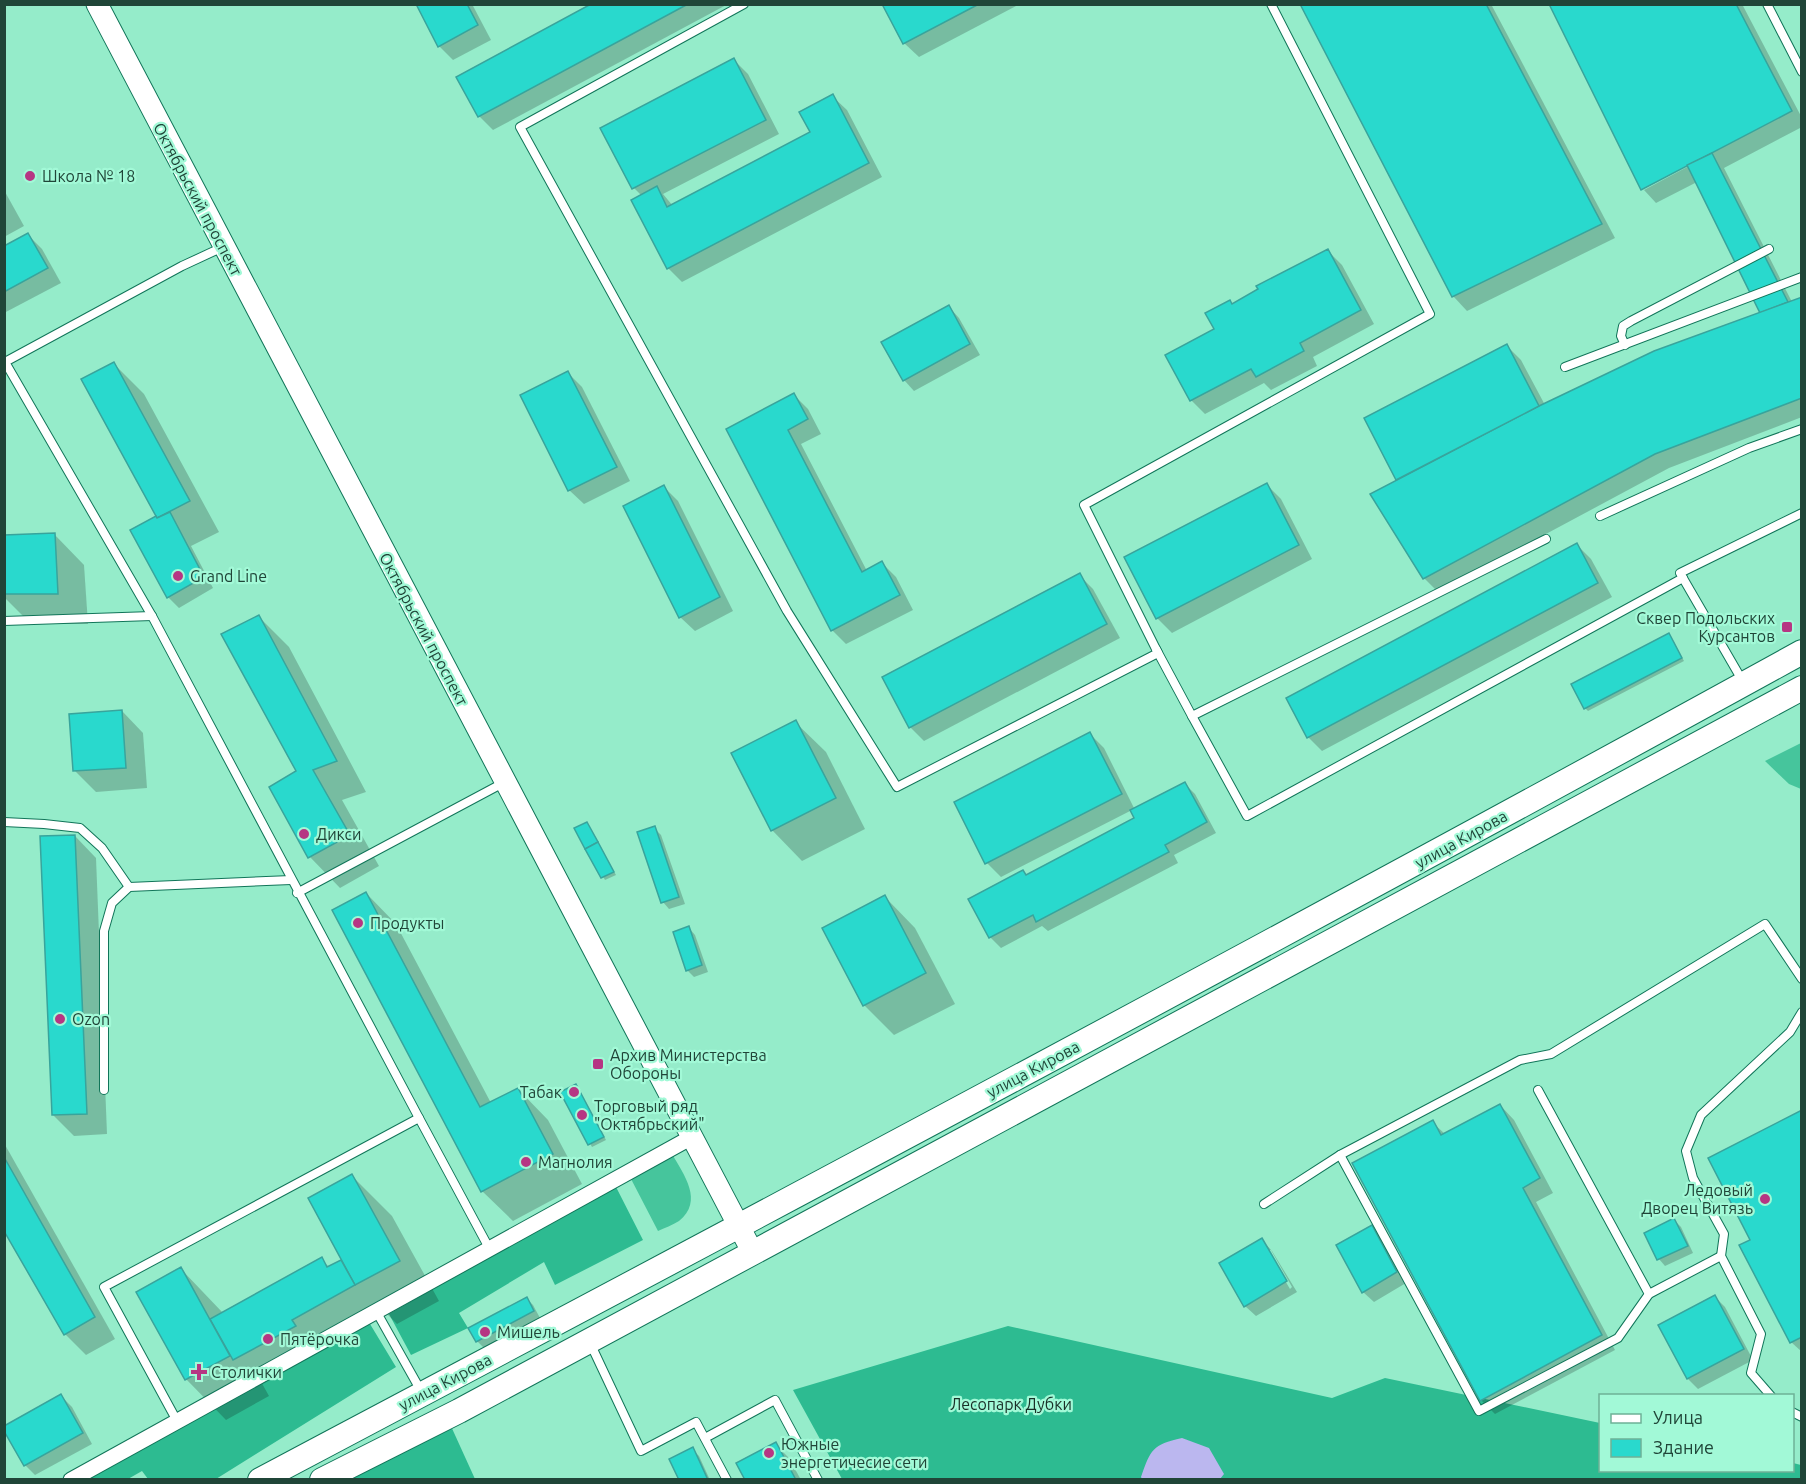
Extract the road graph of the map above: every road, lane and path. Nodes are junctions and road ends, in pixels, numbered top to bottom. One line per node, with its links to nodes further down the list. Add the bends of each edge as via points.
1 (97, 4): 6 (main road, Октябрьский проспект)
2 (744, 4): 19 (lane, via 520,127 787,611 897,787 1158,653)
3 (1271, 4): 19 (lane, via 1430,314 1084,505)
4 (1767, 4): 5 (lane)
5 (1802, 72)
6 (223, 246): 10 (lane); 24 (main road, Октябрьский проспект)
7 (1769, 249): 9 (lane, via 1630,321 1623,326 1621,336)
8 (1802, 278): 9 (lane)
9 (1625, 345): 11 (lane)
10 (5, 363): 17 (lane)
11 (1565, 367)
12 (1802, 429): 14 (lane, via 1749,448)
13 (1802, 513): 16 (lane, via 1680,573)
14 (1600, 516)
15 (1546, 539): 23 (lane)
16 (1683, 578): 21 (lane); 23 (lane, via 1247,816)
17 (152, 616): 18 (lane); 26 (lane)
18 (4, 621)
19 (1154, 645): 23 (lane)
20 (1802, 652): 21 (main road, улица Кирова)
21 (1744, 684): 37 (main road, улица Кирова)
22 (1802, 688): 39 (main road, улица Кирова)
23 (1192, 716)
24 (505, 782): 28 (lane); 34 (main road, Октябрьский проспект)
25 (4, 822): 27 (lane, via 80,828 102,848)
26 (291, 880): 27 (lane); 28 (lane)
27 (129, 887): 31 (lane, via 112,903 104,931)
28 (297, 892): 33 (lane)
29 (1802, 979): 35 (lane, via 1765,924 1551,1054 1520,1060)
30 (1802, 1012): 40 (lane, via 1790,1032 1701,1115 1686,1151 1693,1178 1724,1234)
31 (104, 1090)
32 (1538, 1090): 41 (lane)
33 (419, 1118): 38 (lane); 46 (lane, via 104,1287)
34 (692, 1137): 37 (main road, Октябрьский проспект); 38 (street)
35 (1340, 1155): 36 (lane); 41 (lane, via 1479,1411 1618,1338)
36 (1264, 1204)
37 (739, 1227): 39 (main road, Октябрьский проспект); 44 (main road, улица Кирова)
38 (489, 1248): 42 (street)
39 (753, 1253): 43 (main road, улица Кирова)
40 (1721, 1256): 41 (lane); 45 (lane, via 1761,1334 1751,1373)
41 (1649, 1294)
42 (376, 1311): 44 (lane); 46 (street)
43 (589, 1341): 47 (lane, via 640,1451 696,1422); 50 (main road, улица Кирова)
44 (423, 1394): 49 (main road, улица Кирова)
45 (1770, 1394)
46 (177, 1421): 48 (street)
47 (705, 1438): 51 (lane); 52 (lane, via 775,1400)
48 (71, 1479)
49 (260, 1479)
50 (322, 1479)
51 (727, 1479)
52 (818, 1479)

